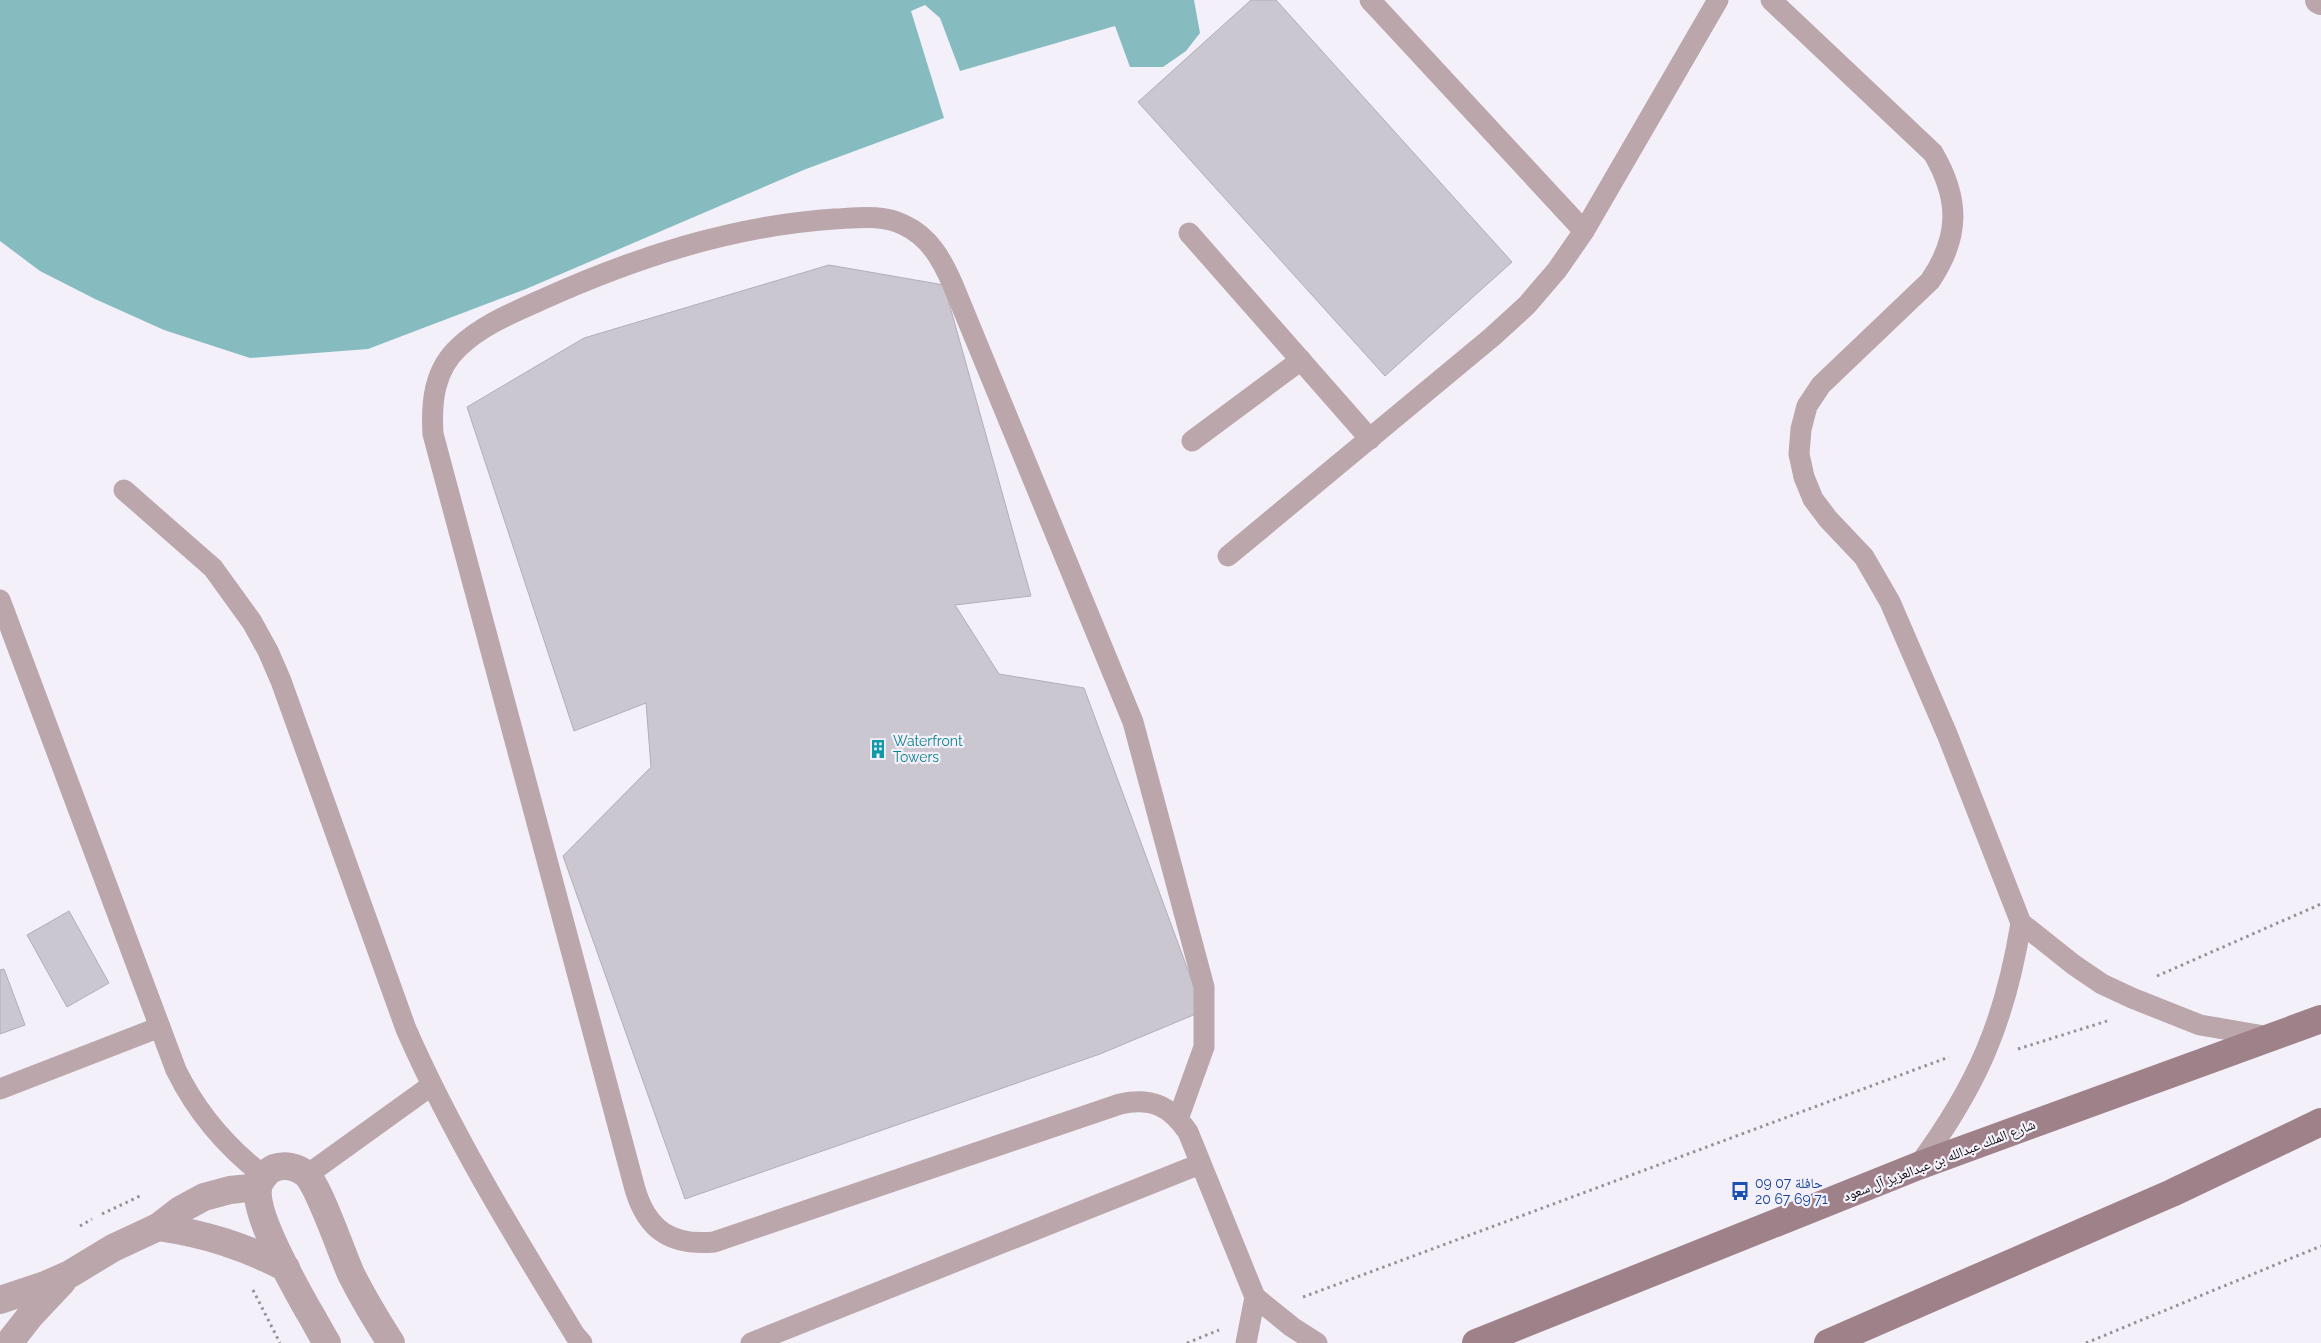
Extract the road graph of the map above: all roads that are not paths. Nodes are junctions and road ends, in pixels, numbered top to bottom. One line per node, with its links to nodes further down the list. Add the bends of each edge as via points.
1 (1370, 0): 4 (lane)
2 (1718, 0): 4 (lane)
3 (1771, 0): 12 (lane, via 1920,139 1933,153 1950,188 1953,227 1941,264 1930,280 1821,385 1807,406 1799,454 1813,500 1864,556 1890,602 1947,734)
4 (1584, 231): 7 (lane, via 1527,305)
5 (1190, 234): 6 (lane)
6 (1301, 360): 7 (lane); 8 (lane)
7 (1370, 439): 10 (lane)
8 (1192, 441)
9 (124, 490): 16 (lane, via 213,568 252,622 268,651 406,1029)
10 (1228, 556)
11 (0, 600): 14 (lane)
12 (2021, 923): 15 (lane, via 2102,984 2132,998 2200,1024); 21 (lane, via 2014,967 1987,1052 1967,1093)
13 (2321, 1019): 15 (main road, شارع الملك عبدالله بن عبدالعزيز آل سعود)
14 (160, 1027): 17 (lane); 23 (lane, via 176,1070 198,1110)
15 (2272, 1038): 21 (main road, شارع الملك عبدالله بن عبدالعزيز آل سعود)
16 (432, 1085): 22 (lane); 32 (lane, via 504,1219)
17 (0, 1089)
18 (1178, 1119): 18 (lane, via 1152,1102 1136,1100 1120,1104 714,1242 696,1244 679,1241 649,1221 635,1189 433,434 431,410 435,388 444,366 458,348 498,320 607,272 730,233 800,221 884,218 921,235 935,249 953,285 1133,722 1204,987 1204,1047); 20 (lane, via 1188,1132)
19 (2321, 1122): 37 (main road, via 2163,1197)
20 (1200, 1164): 28 (lane); 33 (lane)
21 (1918, 1166): 36 (main road, شارع الملك عبدالله بن عبدالعزيز آل سعود)
22 (307, 1175): 23 (street, via 297,1168 285,1166 272,1169); 31 (street, via 352,1276 371,1313)
23 (261, 1181): 24 (street, via 204,1197); 25 (street, via 260,1210)
24 (158, 1227): 25 (street, via 225,1240); 26 (street, via 113,1248)
25 (286, 1268): 30 (street)
26 (70, 1274): 27 (street); 29 (street)
27 (0, 1300)
28 (1259, 1308): 34 (lane); 35 (lane)
29 (9, 1343)
30 (327, 1343)
31 (392, 1343)
32 (582, 1343)
33 (751, 1343)
34 (1246, 1343)
35 (1317, 1343)
36 (1476, 1343)
37 (1828, 1343)

